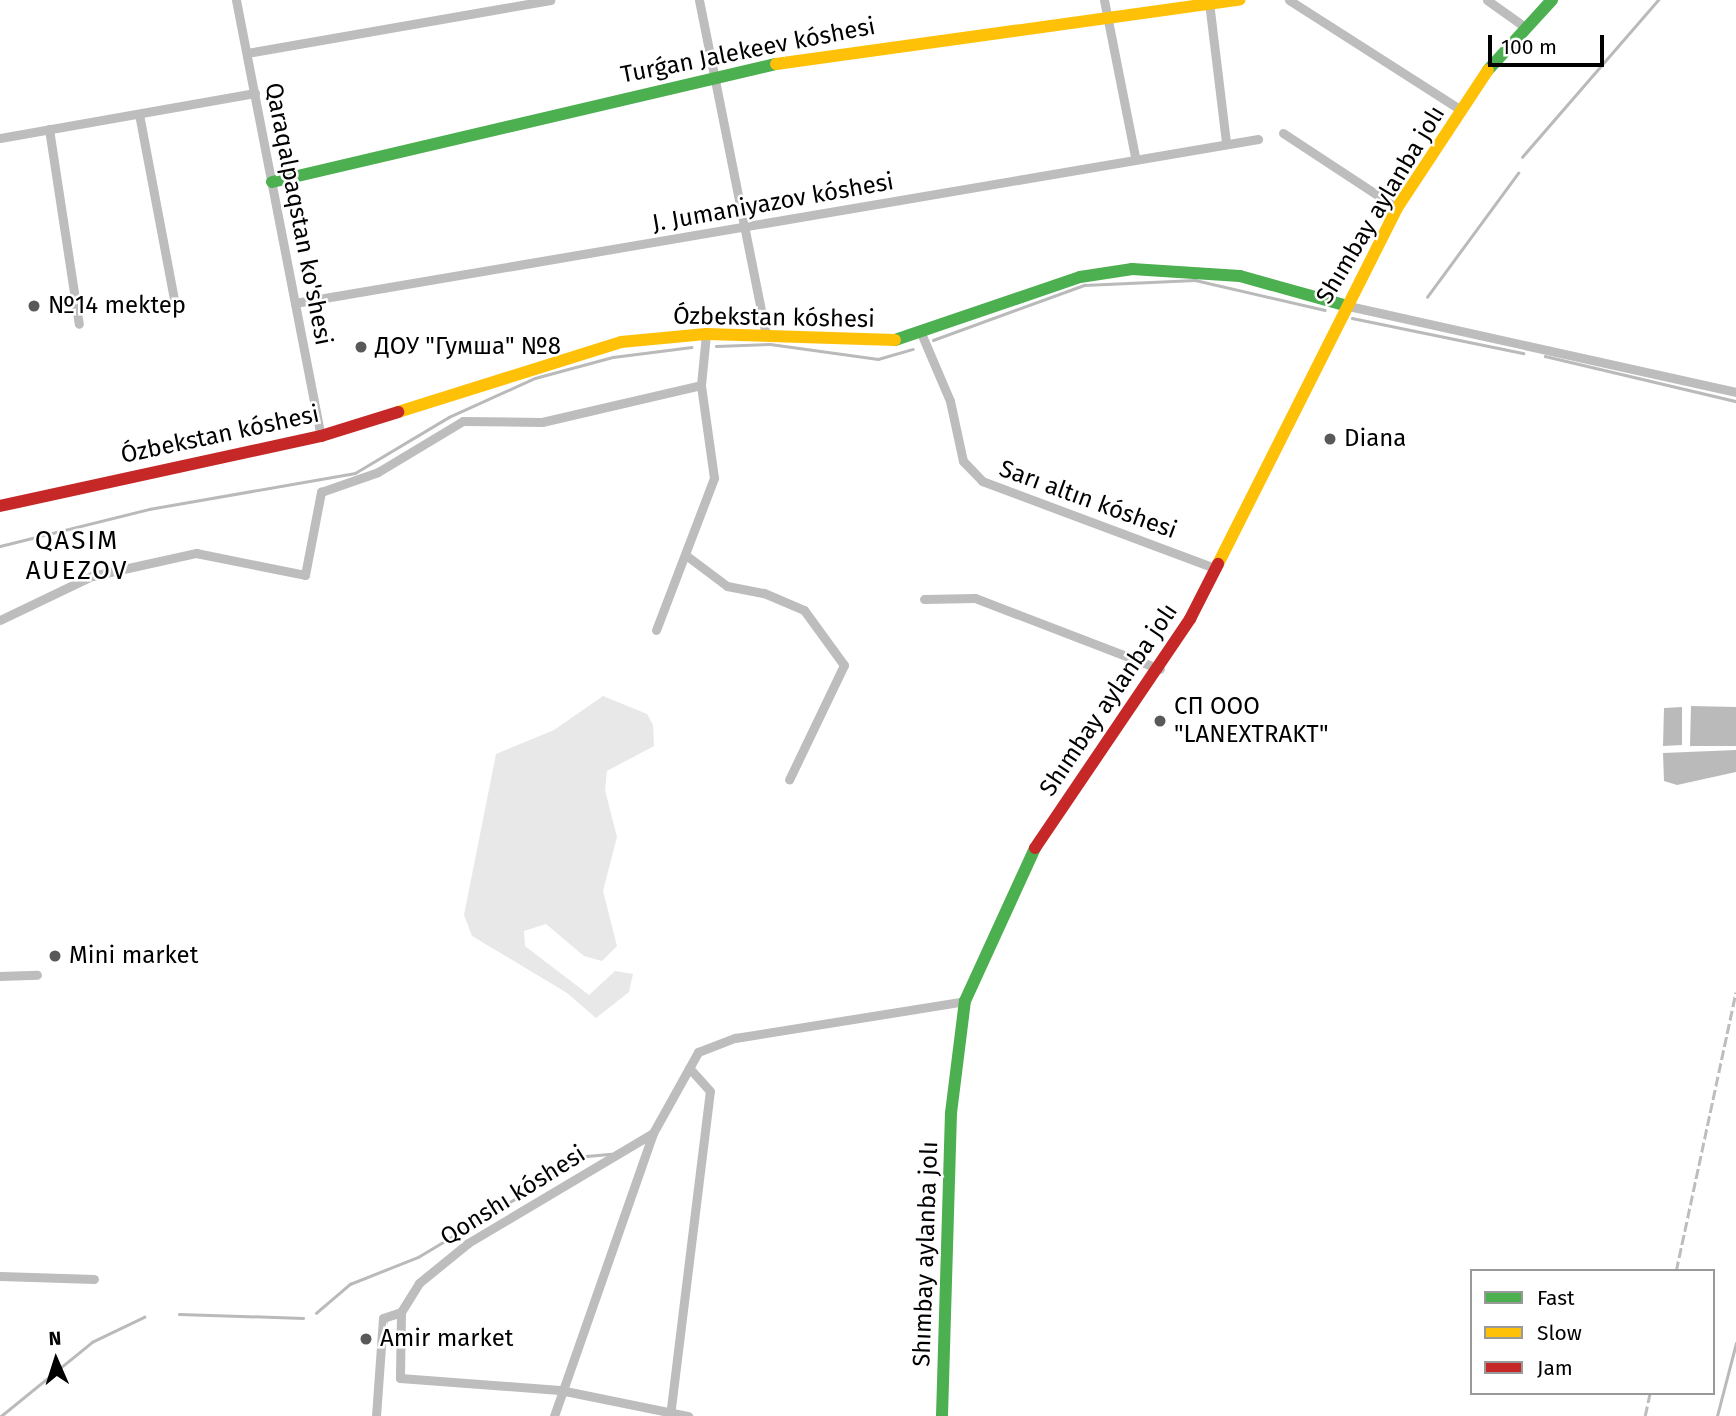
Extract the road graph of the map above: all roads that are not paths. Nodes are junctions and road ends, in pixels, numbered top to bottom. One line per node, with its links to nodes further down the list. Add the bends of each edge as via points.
1 (236, 0): 12 (street, Qaraqalpaqstan ko'shesi)
2 (550, 0): 12 (street)
3 (699, 0): 13 (street)
4 (1104, 0): 10 (street)
5 (1240, 0): 9 (street, Turǵan Jalekeev kóshesi)
6 (1289, 0): 15 (street)
7 (1487, 0): 11 (street)
8 (1552, 0): 11 (street, Shımbay aylanba jolı)
9 (1209, 2): 10 (street, Turǵan Jalekeev kóshesi); 21 (street)
10 (1107, 14): 13 (street, Turǵan Jalekeev kóshesi); 22 (street)
11 (1525, 27): 15 (street, Shımbay aylanba jolı)
12 (247, 53): 14 (street, Qaraqalpaqstan ko'shesi)
13 (713, 74): 23 (street, Turǵan Jalekeev kóshesi); 25 (street)
14 (255, 93): 16 (street); 23 (street, Qaraqalpaqstan ko'shesi)
15 (1461, 110): 24 (street, Shımbay aylanba jolı)
16 (139, 114): 17 (street); 26 (street)
17 (49, 129): 19 (street); 29 (street)
18 (1283, 134): 24 (street)
19 (0, 138)
20 (1258, 139): 21 (street, J. Jumaniyazov kóshesi)
21 (1226, 142): 22 (street, J. Jumaniyazov kóshesi)
22 (1135, 157): 25 (street, J. Jumaniyazov kóshesi)
23 (271, 182): 27 (street, Qaraqalpaqstan ko'shesi)
24 (1397, 208): 28 (street, Shımbay aylanba jolı)
25 (749, 229): 27 (street, J. Jumaniyazov kóshesi); 32 (street)
26 (174, 299)
27 (295, 303): 35 (street, Qaraqalpaqstan ko'shesi)
28 (1344, 305): 30 (street, Ózbekstan kóshesi, via 1240,276 1132,269 1080,277); 34 (street); 38 (street, Shımbay aylanba jolı)
29 (79, 324)
30 (921, 333): 32 (street, Ózbekstan kóshesi, via 860,344); 38 (street, Sarı altın kóshesi, via 950,401 963,461 982,481)
31 (706, 334): 32 (street, Ózbekstan kóshesi); 33 (street); 35 (street, Ózbekstan kóshesi, via 572,354)
32 (766, 335)
33 (701, 385): 37 (street, via 714,478); 40 (street, via 542,422 463,422 378,472 321,492 305,575 196,553 92,576)
34 (1736, 393)
35 (321, 436): 36 (street, Ózbekstan kóshesi)
36 (0, 506)
37 (687, 556): 41 (street); 43 (street, via 727,586 764,593 804,610 844,665)
38 (1215, 568): 42 (street, Shımbay aylanba jolı)
39 (924, 599): 42 (street, via 975,597)
40 (0, 620)
41 (656, 630)
42 (1160, 669): 46 (street, Shımbay aylanba jolı, via 1029,857)
43 (789, 780)
44 (37, 975): 45 (street)
45 (0, 976)
46 (965, 1001): 47 (street, Qonshı kóshesi, via 735,1038 698,1052); 57 (street, Shımbay aylanba jolı, via 951,1113)
47 (690, 1068): 48 (street, Qonshı kóshesi); 53 (street, via 710,1091)
48 (653, 1133): 51 (street, Qonshı kóshesi, via 468,1243 419,1283); 52 (street, Qonshı kóshesi)
49 (0, 1276): 50 (street)
50 (94, 1279)
51 (401, 1312): 52 (street, via 400,1378); 54 (street, Qonshı kóshesi, via 383,1318 378,1334)
52 (560, 1390): 53 (street); 55 (street, Qonshı kóshesi)
53 (671, 1414): 56 (street)
54 (376, 1416)
55 (554, 1416)
56 (688, 1416)
57 (942, 1416)

